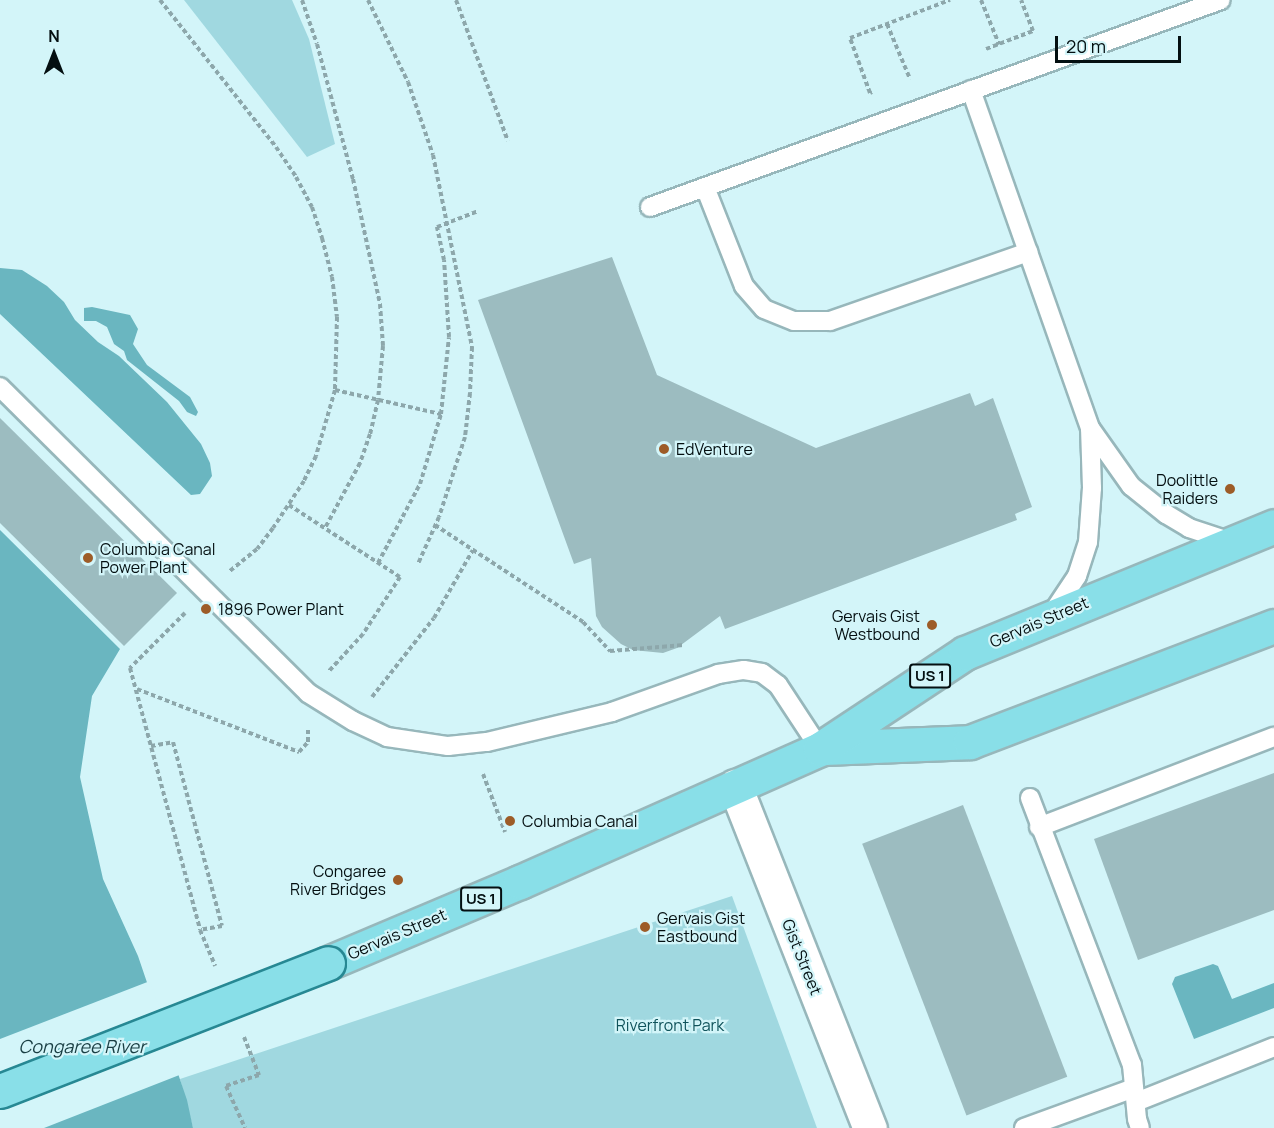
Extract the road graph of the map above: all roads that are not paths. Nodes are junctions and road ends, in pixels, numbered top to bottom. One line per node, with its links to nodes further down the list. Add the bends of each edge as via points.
1 (1221, 0): 2 (lane)
2 (971, 90): 3 (lane); 5 (lane)
3 (705, 187): 4 (lane); 5 (lane, via 744,286 764,309 794,321 830,321)
4 (650, 207)
5 (1028, 252): 7 (lane)
6 (0, 387): 13 (lane, via 193,579 201,597 308,693 387,737 448,746 472,743 612,711 718,674 744,670 762,673 778,685)
7 (1089, 428): 9 (lane, via 1131,486 1189,528); 10 (lane, via 1092,488 1088,542 1077,576)
8 (1274, 526): 9 (main road, Gervais Street / US 1)
9 (1231, 542): 10 (main road, Gervais Street / US 1)
10 (1048, 618): 13 (main road, Gervais Street / US 1, via 965,653)
11 (1274, 626): 13 (main road, Gervais Street, via 970,742)
12 (1274, 737): 16 (lane)
13 (820, 748): 14 (main road, Gervais Street / US 1)
14 (735, 786): 18 (main road, Gervais Street / US 1, bridge, via 328,963); 20 (street, Gist Street)
15 (1029, 798): 16 (lane)
16 (1039, 827): 19 (lane, via 1132,1065)
17 (1274, 1047): 19 (lane)
18 (0, 1090)
19 (1135, 1095): 21 (lane); 22 (lane)
20 (870, 1128)
21 (1024, 1128)
22 (1140, 1128)

